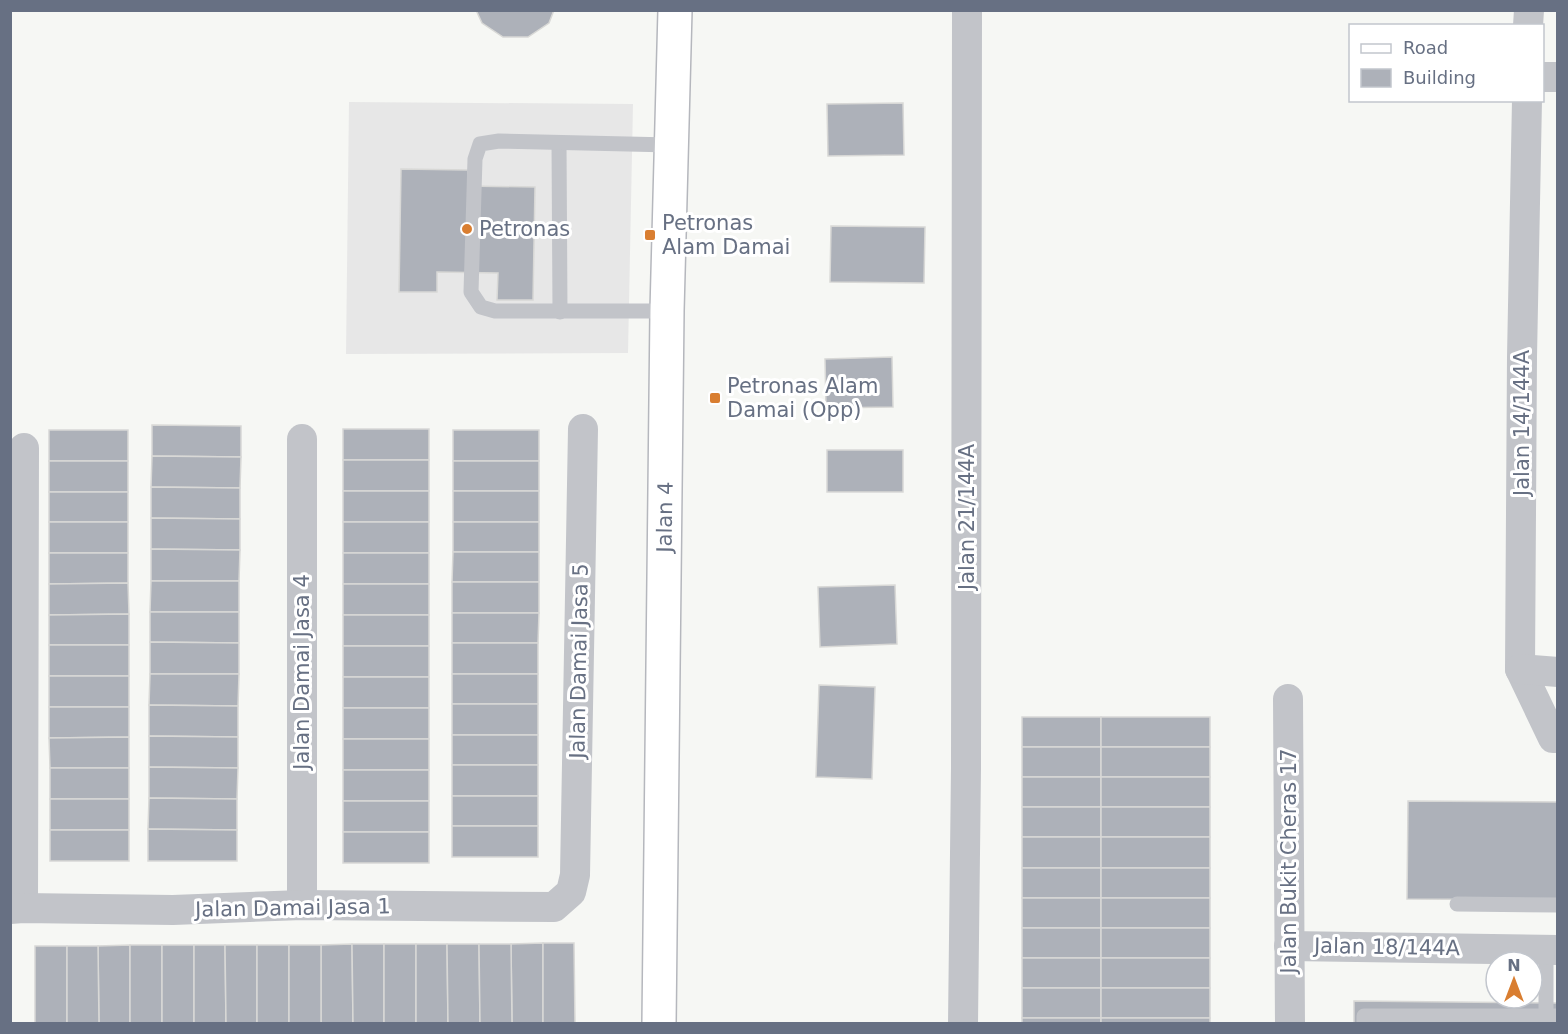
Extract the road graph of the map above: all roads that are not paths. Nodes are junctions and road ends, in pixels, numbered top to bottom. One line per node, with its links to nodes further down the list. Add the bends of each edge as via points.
1 (675, 10): 5 (street, Jalan 4)
2 (967, 10): 24 (street, Jalan 21/144A)
3 (1527, 102): 11 (street, Jalan 14/144A)
4 (559, 143): 5 (lane); 7 (lane); 7 (lane, via 480,144 476,159 471,292 481,307)
5 (671, 145): 6 (street, Jalan 4)
6 (667, 310): 7 (lane); 23 (street, Jalan 4)
7 (560, 312)
8 (583, 429): 15 (street, Jalan Damai Jasa 5, via 575,875)
9 (302, 439): 17 (street, Jalan Damai Jasa 4)
10 (24, 448): 19 (street)
11 (1520, 669): 12 (street); 14 (street, Jalan 14/144A)
12 (1557, 672)
13 (1288, 699): 20 (street, Jalan Bukit Cheras 17)
14 (1555, 738)
15 (571, 892): 17 (street, Jalan Damai Jasa 1, via 554,907)
16 (1457, 904): 18 (lane)
17 (302, 905): 19 (street, Jalan Damai Jasa 1, via 173,910)
18 (1557, 905)
19 (17, 908)
20 (1289, 946): 21 (street, Jalan 18/144A); 25 (street, Jalan Bukit Cheras 17)
21 (1552, 949): 22 (lane)
22 (1552, 1016): 26 (lane, via 1364,1016)
23 (659, 1023)
24 (963, 1023)
25 (1290, 1023)
26 (1364, 1023)

